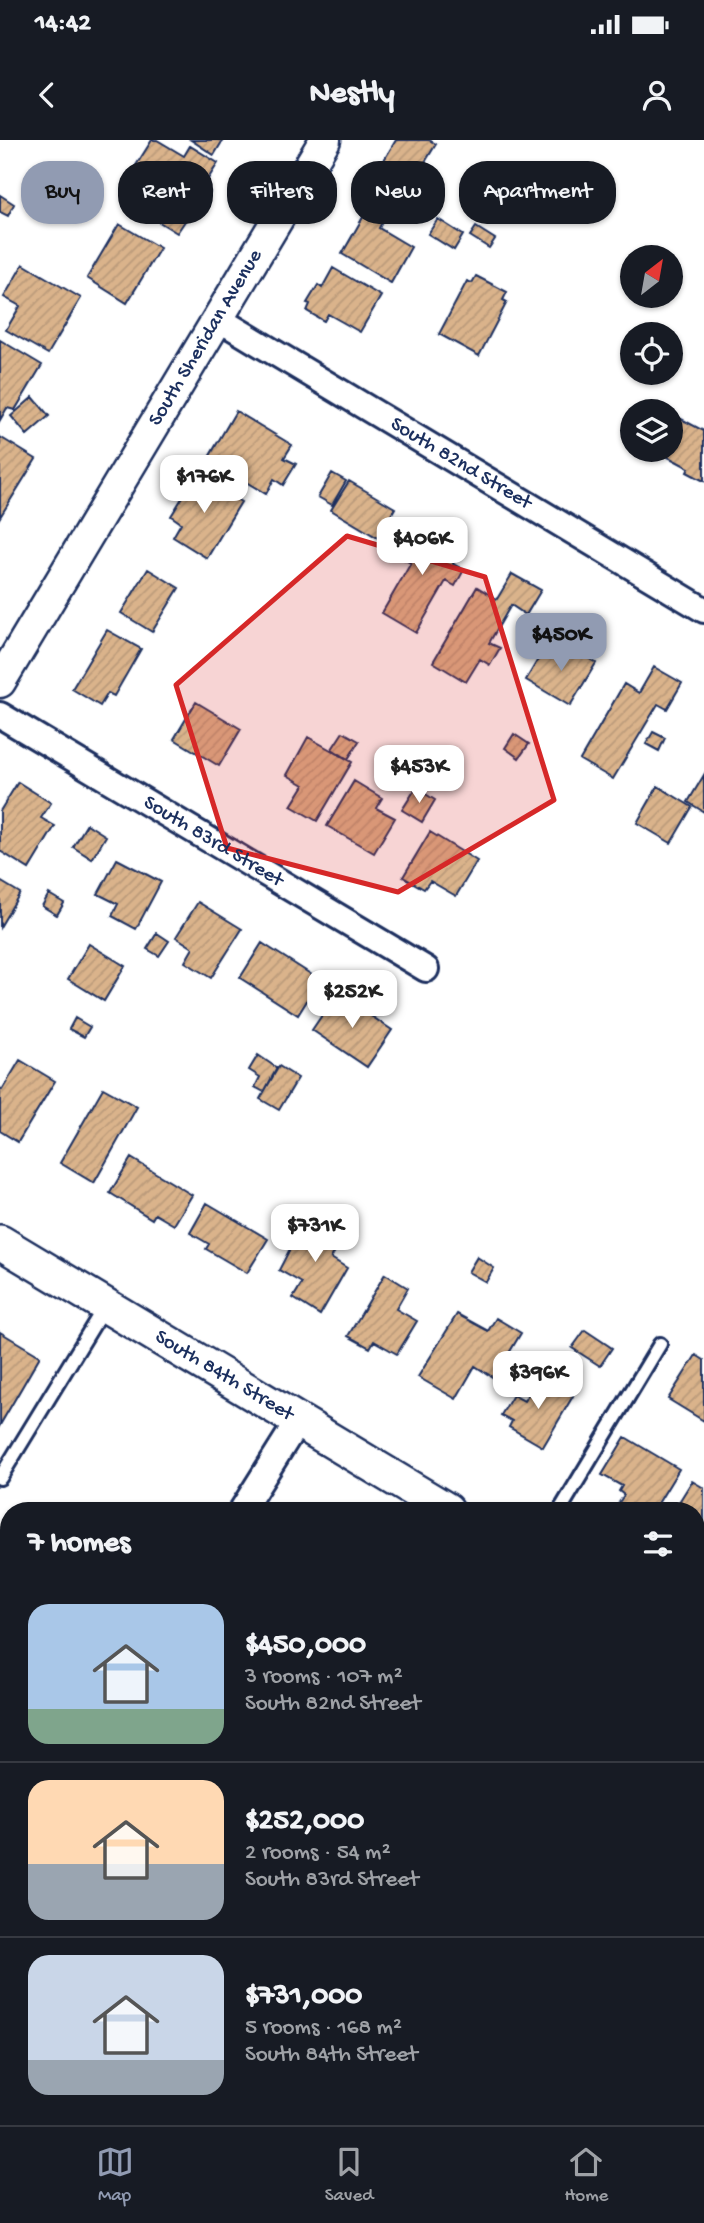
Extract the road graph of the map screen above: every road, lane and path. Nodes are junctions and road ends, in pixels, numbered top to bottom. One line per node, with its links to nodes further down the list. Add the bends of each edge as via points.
1 (325, 140): 2 (street, South Sheridan Avenue)
2 (217, 318): 3 (street, South 82nd Street); 4 (street, South Sheridan Avenue)
3 (704, 610)
4 (0, 682)
5 (0, 715): 6 (street, South 83rd Street)
6 (426, 969)
7 (0, 1242): 8 (main road, South 84th Street)
8 (105, 1306): 10 (main road, South 84th Street); 11 (lane)
9 (660, 1344): 14 (lane)
10 (298, 1421): 12 (street); 13 (main road, South 84th Street)
11 (0, 1478)
12 (247, 1502)
13 (434, 1502)
14 (565, 1502)

